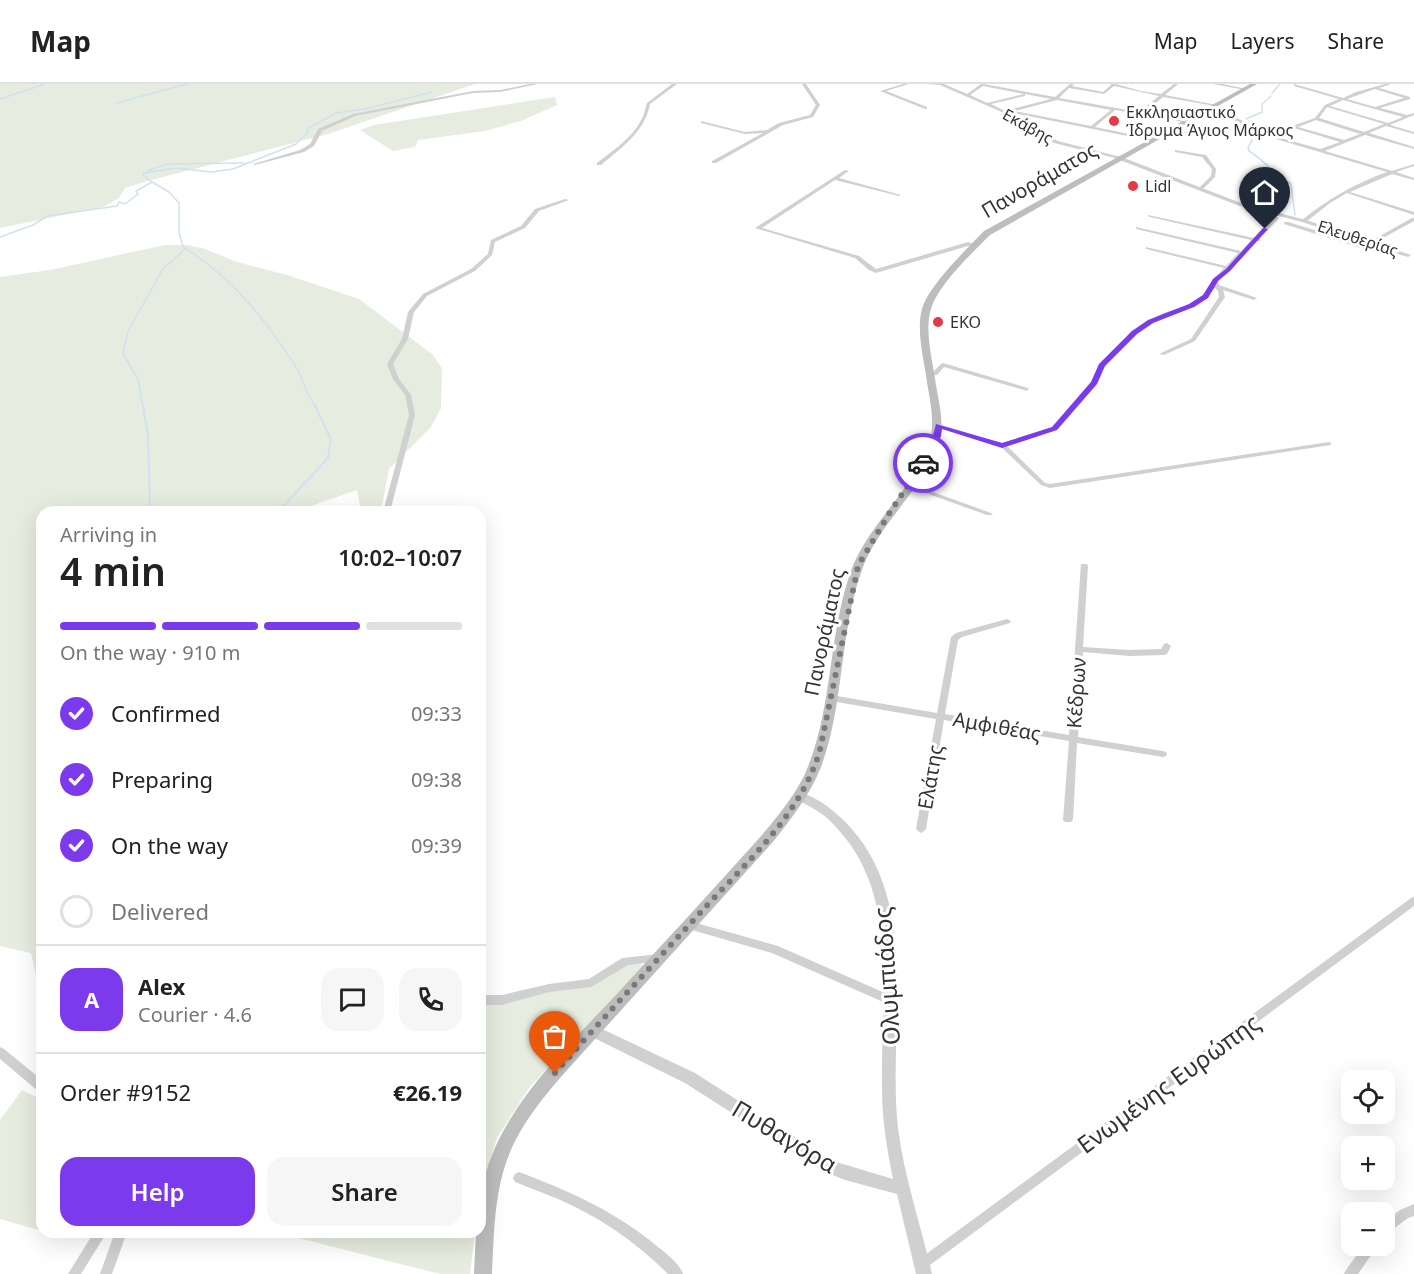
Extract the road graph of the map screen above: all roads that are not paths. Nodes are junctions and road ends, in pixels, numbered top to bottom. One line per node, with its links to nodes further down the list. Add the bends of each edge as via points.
1 (534, 84): 51 (street, via 354,115 320,130 309,147)
2 (675, 84): 52 (street, via 648,104 647,113 631,135)
3 (804, 84): 39 (street, via 818,105 812,116)
4 (907, 84): 25 (street, via 882,91)
5 (928, 84): 6 (street)
6 (941, 84): 18 (street, Εκάβης)
7 (1113, 84): 14 (street, via 1104,93); 19 (street)
8 (1176, 84): 19 (street)
9 (1215, 84): 16 (street)
10 (1254, 84): 16 (main road, Πανοράματος)
11 (1389, 84): 15 (street)
12 (982, 85): 17 (street); 18 (street)
13 (1295, 85): 21 (street)
14 (1070, 86): 20 (street)
15 (1376, 88): 21 (street); 26 (street, via 1409,98)
16 (1245, 89): 24 (main road, Πανοράματος)
17 (1029, 94): 20 (street); 22 (street)
18 (968, 95): 22 (street, Εκάβης)
19 (1161, 96): 24 (street); 29 (street)
20 (1055, 99): 27 (street); 28 (street)
21 (1343, 99): 23 (street); 26 (street)
22 (987, 104): 28 (street, Εκάβης)
23 (1327, 106): 32 (street); 36 (street)
24 (1212, 107): 35 (main road, Πανοράματος); 42 (street)
25 (926, 108)
26 (1374, 108): 31 (street)
27 (1114, 109): 29 (street); 38 (street)
28 (1007, 112): 38 (street); 49 (street, Εκάβης, via 1056,142)
29 (1140, 114): 35 (street)
30 (1414, 114): 31 (street)
31 (1406, 117): 33 (street); 36 (street)
32 (1316, 119): 37 (street); 40 (street)
33 (1414, 119)
34 (703, 122): 39 (street, via 745,133)
35 (1185, 122): 43 (main road, Πανοράματος)
36 (1386, 124): 40 (street); 41 (street)
37 (1294, 127): 42 (street); 44 (street)
38 (1092, 128): 43 (street)
39 (771, 130): 50 (street)
40 (1364, 133): 44 (street); 45 (street)
41 (1414, 133)
42 (1270, 135): 47 (street)
43 (1152, 140): 49 (main road, Πανοράματος)
44 (1343, 141): 47 (street)
45 (1412, 148): 48 (street)
46 (1177, 151): 58 (street, via 1204,156 1214,169)
47 (1320, 151): 55 (street)
48 (1398, 152)
49 (1119, 158): 58 (street, Ελευθερίας); 70 (main road, Πανοράματος, via 991,231)
50 (714, 162)
51 (255, 164)
52 (599, 164)
53 (1414, 165): 55 (street)
54 (847, 171): 56 (street)
55 (1392, 172): 57 (street); 59 (street)
56 (835, 179): 60 (street); 70 (street, via 758,228 857,257 876,272)
57 (1414, 179)
58 (1202, 190): 64 (street, Ελευθερίας, via 1210,197); 66 (street, Ελευθερίας)
59 (1347, 192): 62 (street); 66 (street, via 1323,204)
60 (899, 195)
61 (567, 200): 84 (street, via 541,207 523,227 499,236 493,241 490,254 473,270 426,295 411,312 405,339 390,364 408,395 412,415)
62 (1414, 214)
63 (1150, 216): 68 (street)
64 (1276, 218): 68 (street); 73 (street, Ελευθερίας, via 1369,249)
65 (1414, 219): 69 (street)
66 (1304, 221): 69 (street, Ελευθερίας)
67 (1138, 228): 72 (street)
68 (1257, 240): 72 (street)
69 (1372, 242): 73 (street, Ελευθερίας)
70 (974, 245): 78 (main road, Πανοράματος, via 933,295 926,310 924,334)
71 (1148, 248): 74 (street)
72 (1243, 253): 74 (street)
73 (1411, 255)
74 (1230, 268): 75 (street, via 1215,280)
75 (1216, 285): 76 (street); 77 (street, via 1222,297 1194,338); 82 (street, via 1192,306 1165,314 1134,332 1101,366 1094,383 1054,429)
76 (1254, 298)
77 (1162, 354)
78 (930, 374): 79 (street, via 943,365); 80 (main road, Πανοράματος)
79 (1026, 389)
80 (938, 426): 82 (street); 83 (main road, Πανοράματος, via 930,451)
81 (1329, 444): 82 (street, via 1050,486 1043,484)
82 (1002, 445)
83 (908, 485): 85 (street); 90 (main road, Πανοράματος, via 858,566)
84 (388, 506)
85 (989, 514)
86 (1084, 566): 89 (street, Κέδρων)
87 (1007, 621): 91 (street, Ελάτης, via 955,637)
88 (1167, 646): 89 (street, via 1164,652 1142,654)
89 (1079, 650): 92 (street, Κέδρων)
90 (831, 698): 91 (street, Αμφιθέας); 94 (main road, Πανοράματος, via 817,760)
91 (941, 717): 92 (street, Αμφιθέας); 96 (street, Ελάτης)
92 (1072, 739): 93 (street, Αμφιθέας); 95 (street, Κέδρων)
93 (1163, 754)
94 (799, 796): 98 (main road, Πανοράματος, via 767,839); 101 (street, Ολυμπιάδος, via 840,822 871,865 883,908)
95 (1068, 820)
96 (921, 829)
97 (1414, 902): 114 (street, Ενωμένης Ευρώπης)
98 (689, 925): 99 (main road, Πανοράματος); 101 (street, via 774,949)
99 (659, 958): 100 (street, via 626,961 591,983); 102 (main road, Πανοράματος)
100 (486, 1000)
101 (890, 1000): 106 (street, Ολυμπιάδος, via 891,1127)
102 (593, 1031): 106 (street, Πυθαγόρα, via 690,1078 828,1166); 107 (main road, Πανοράματος, via 513,1129 495,1170)
103 (0, 1052): 104 (street)
104 (36, 1082)
105 (519, 1178): 118 (street, via 596,1209)
106 (904, 1189): 114 (street)
107 (486, 1205)
108 (1414, 1210): 109 (street)
109 (1395, 1221)
110 (97, 1238): 115 (street)
111 (119, 1238): 116 (street)
112 (483, 1238): 117 (main road, Πανοράματος)
113 (1364, 1256): 119 (street)
114 (923, 1269)
115 (74, 1274)
116 (106, 1274)
117 (483, 1274)
118 (677, 1274)
119 (1350, 1274)

